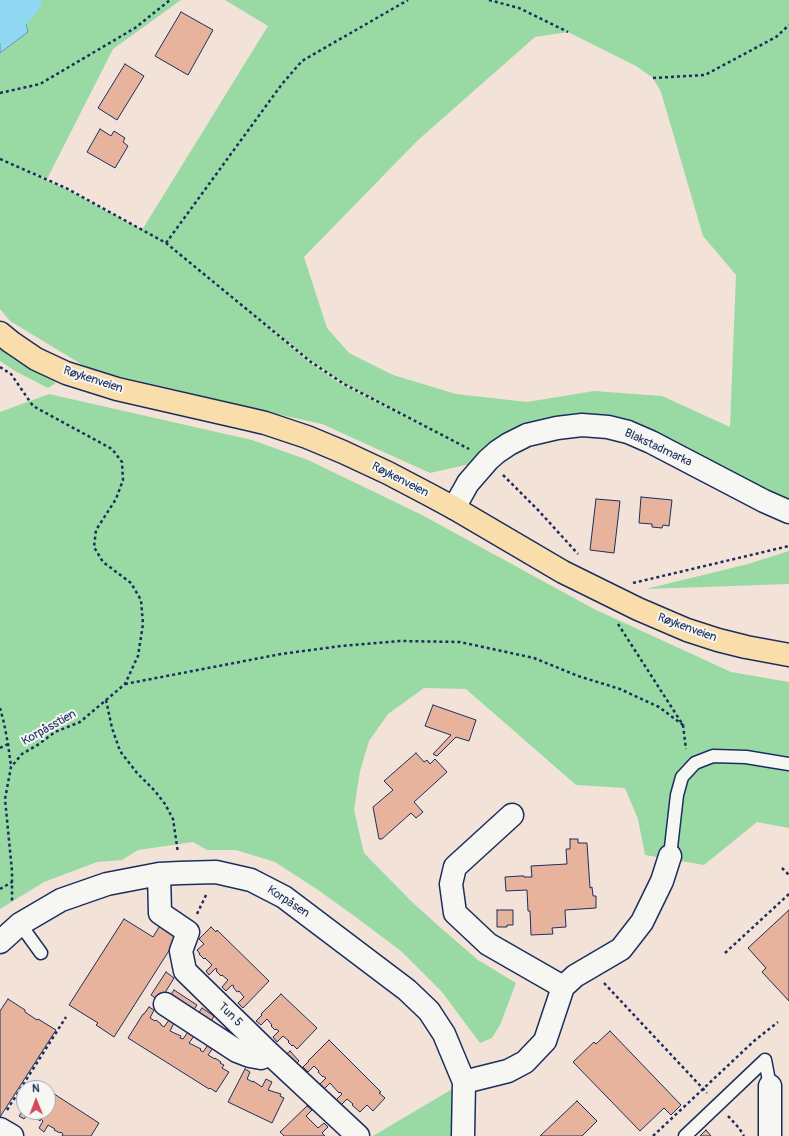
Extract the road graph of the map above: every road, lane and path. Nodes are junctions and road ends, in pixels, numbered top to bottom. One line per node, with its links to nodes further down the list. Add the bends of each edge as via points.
1 (170, 0): 7 (path, via 135,28 40,84)
2 (408, 0): 9 (path, via 302,61 282,84)
3 (489, 0): 5 (path, via 519,8)
4 (789, 25): 6 (path, via 776,37 705,75)
5 (568, 32)
6 (653, 78)
7 (0, 93)
8 (0, 159): 9 (path, via 66,188)
9 (166, 243): 12 (path, via 311,362 344,384)
10 (0, 332): 13 (main road, Røykenveien, via 36,359 66,373 117,389 248,419 306,437 388,473)
11 (0, 367): 20 (path, Korpåsstien, via 11,374 33,406 112,448 122,462 123,480 116,499 96,530 94,547 103,562 130,583 141,600 143,624 138,656)
12 (488, 460): 13 (street, Blakstadmarka, via 468,483); 14 (street, Blakstadmarka, via 509,444 527,435 582,425 608,427 651,442); 16 (path)
13 (454, 508): 19 (main road, Røykenveien, via 563,572 638,609 718,640)
14 (789, 512)
15 (789, 546): 17 (path)
16 (577, 553)
17 (632, 583)
18 (618, 623): 20 (path, via 683,725 659,707 620,689 578,676 534,658 460,642 399,641 341,646 281,654)
19 (789, 655)
20 (125, 684): 21 (path, Korpåsstien)
21 (106, 700): 26 (path, Korpåsstien, via 80,722 55,732 22,754); 30 (path, via 120,751 155,791 173,819)
22 (0, 708): 23 (path)
23 (8, 744): 24 (path); 26 (path)
24 (0, 748)
25 (789, 764): 28 (lane, via 746,757 713,756 695,763 682,778 677,795)
26 (11, 767): 32 (path, via 5,800)
27 (512, 815): 41 (street, via 455,867 451,884 455,913 488,944)
28 (670, 856): 40 (street, via 662,881 642,922 621,949)
29 (782, 868): 31 (path)
30 (170, 874): 36 (street, Korpåsen, via 107,884 61,900); 37 (street, via 160,913); 46 (street, Korpåsen, via 216,872 252,880 284,897 407,990 429,1011 444,1034)
31 (789, 875)
32 (12, 882): 33 (path); 36 (path)
33 (0, 889)
34 (208, 891): 37 (path)
35 (789, 894): 39 (path)
36 (11, 932): 38 (lane)
37 (188, 932): 45 (street, Tun 5, via 181,951 185,970)
38 (41, 953)
39 (725, 953)
40 (590, 967): 41 (street, via 574,976); 48 (path)
41 (563, 987): 46 (street, via 545,1041 524,1062 508,1070)
42 (165, 1004): 45 (street, via 237,1051 261,1058)
43 (66, 1017): 50 (path, via 7,1110)
44 (778, 1022): 48 (path, via 754,1041)
45 (269, 1053): 51 (street, Tun 5)
46 (464, 1082): 52 (street, Korpåsen)
47 (770, 1086): 49 (lane, via 765,1060); 56 (street)
48 (703, 1090): 49 (path); 53 (path)
49 (717, 1104): 54 (lane); 55 (path)
50 (7, 1127)
51 (358, 1136)
52 (463, 1136)
53 (654, 1136)
54 (684, 1136)
55 (744, 1136)
56 (770, 1136)

